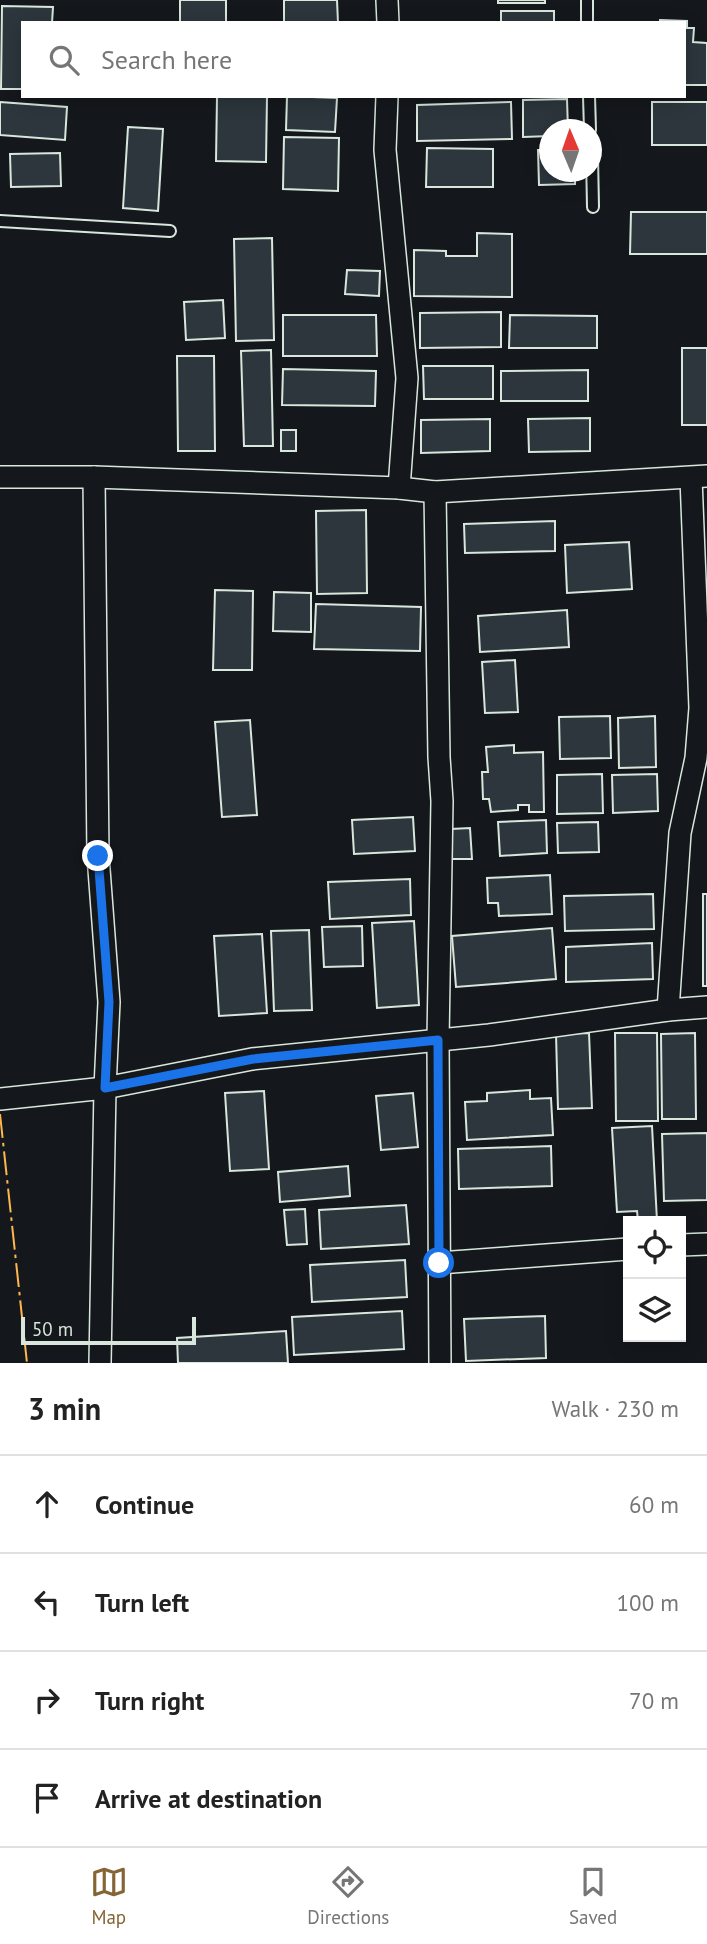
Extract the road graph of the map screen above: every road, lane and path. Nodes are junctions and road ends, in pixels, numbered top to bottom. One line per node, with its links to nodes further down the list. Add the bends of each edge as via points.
1 (387, 0): 3 (street)
2 (587, 0): 4 (lane)
3 (388, 21)
4 (587, 21)
5 (387, 98): 15 (street, via 385,150 407,378)
6 (589, 98): 7 (lane)
7 (590, 119)
8 (592, 182): 9 (lane)
9 (593, 207)
10 (0, 220): 11 (lane)
11 (170, 232)
12 (0, 477): 13 (street)
13 (94, 477): 15 (street); 20 (street, via 98,856 109,1002)
14 (699, 477): 16 (street); 18 (street, via 700,708 696,758 680,833)
15 (399, 488): 16 (street)
16 (435, 492): 19 (street, via 442,801)
17 (707, 1007): 18 (street)
18 (668, 1010): 19 (street)
19 (438, 1040): 20 (street, via 253,1059); 25 (street)
20 (105, 1088): 21 (street); 26 (street)
21 (0, 1099)
22 (707, 1244): 23 (street)
23 (686, 1245)
24 (623, 1249): 25 (street)
25 (439, 1263): 27 (street)
26 (100, 1363)
27 (440, 1363)

